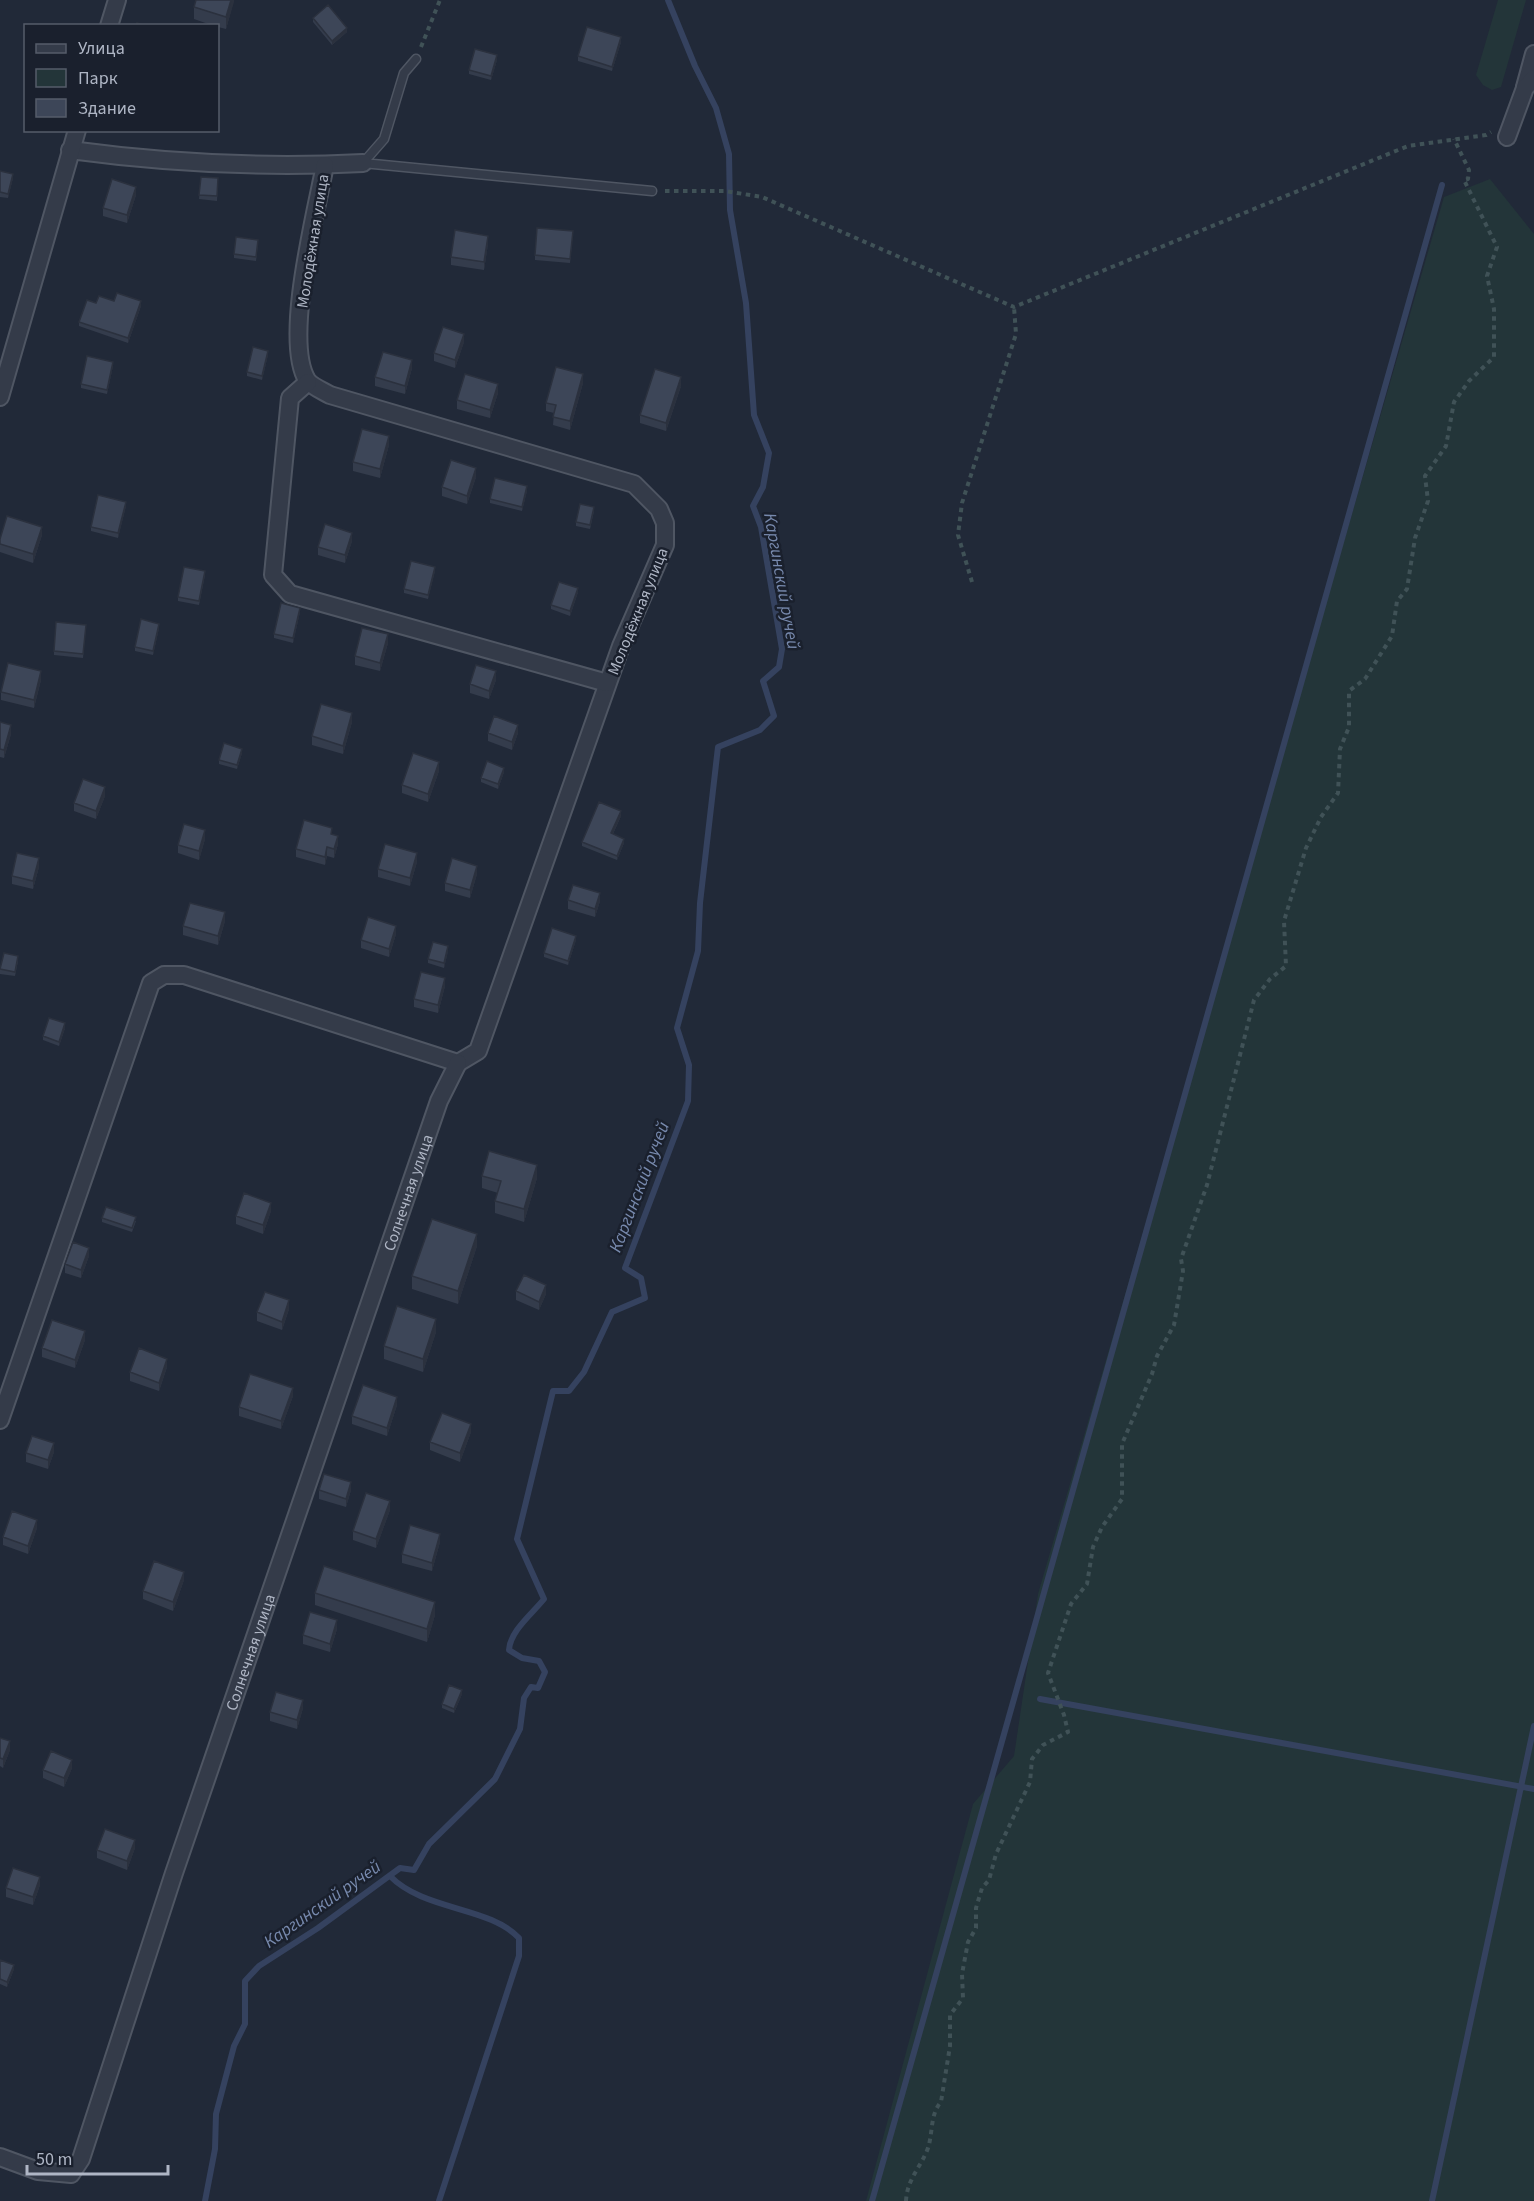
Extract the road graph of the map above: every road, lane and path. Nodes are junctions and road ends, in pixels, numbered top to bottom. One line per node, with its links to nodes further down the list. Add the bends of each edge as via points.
1 (117, 0): 3 (street)
2 (440, 0): 5 (path)
3 (110, 24)
4 (1534, 54): 6 (street)
5 (416, 59): 12 (lane, via 404,73 384,139)
6 (1529, 83): 9 (street)
7 (75, 132): 11 (street)
8 (1486, 135): 10 (path)
9 (1507, 137)
10 (1454, 138): 15 (path, via 1408,146); 23 (path, via 1469,170 1464,180 1497,247 1488,276 1494,309 1494,357 1454,402 1446,446 1425,476 1428,501 1415,538 1407,589 1397,601 1392,636 1365,679 1349,691 1349,728 1340,749 1338,793 1306,848 1284,921 1286,966 1254,1000 1208,1185 1181,1259 1183,1271 1174,1325 1157,1356 1122,1444 1122,1498 1093,1547 1087,1584 1071,1604 1053,1653 1048,1673 1068,1732 1043,1745 1032,1759 1030,1782 996,1854 989,1880 982,1888 976,1928 968,1942 962,1974 963,1998 950,2015 950,2046 940,2102 928,2149 914,2171)
11 (70, 150): 13 (street, via 131,158); 17 (street)
12 (363, 163): 13 (street); 14 (lane)
13 (325, 165): 16 (street, Молодёжная улица, via 299,299 301,364)
14 (652, 191): 15 (path, via 725,191 783,204)
15 (1014, 307): 18 (path, via 1016,334 962,503 958,535)
16 (308, 382): 19 (street, via 290,398 276,536 273,575 290,594); 19 (street, Молодёжная улица, via 330,395 634,484 659,508 665,523 665,544)
17 (0, 397)
18 (972, 582)
19 (608, 683): 20 (street, Молодёжная улица, via 478,1052)
20 (458, 1064): 21 (street, via 184,975 164,975 151,983); 22 (street, Солнечная улица, via 439,1101 174,1873 81,2159 72,2174 38,2171)
21 (0, 1419)
22 (0, 2157)
23 (906, 2201)

